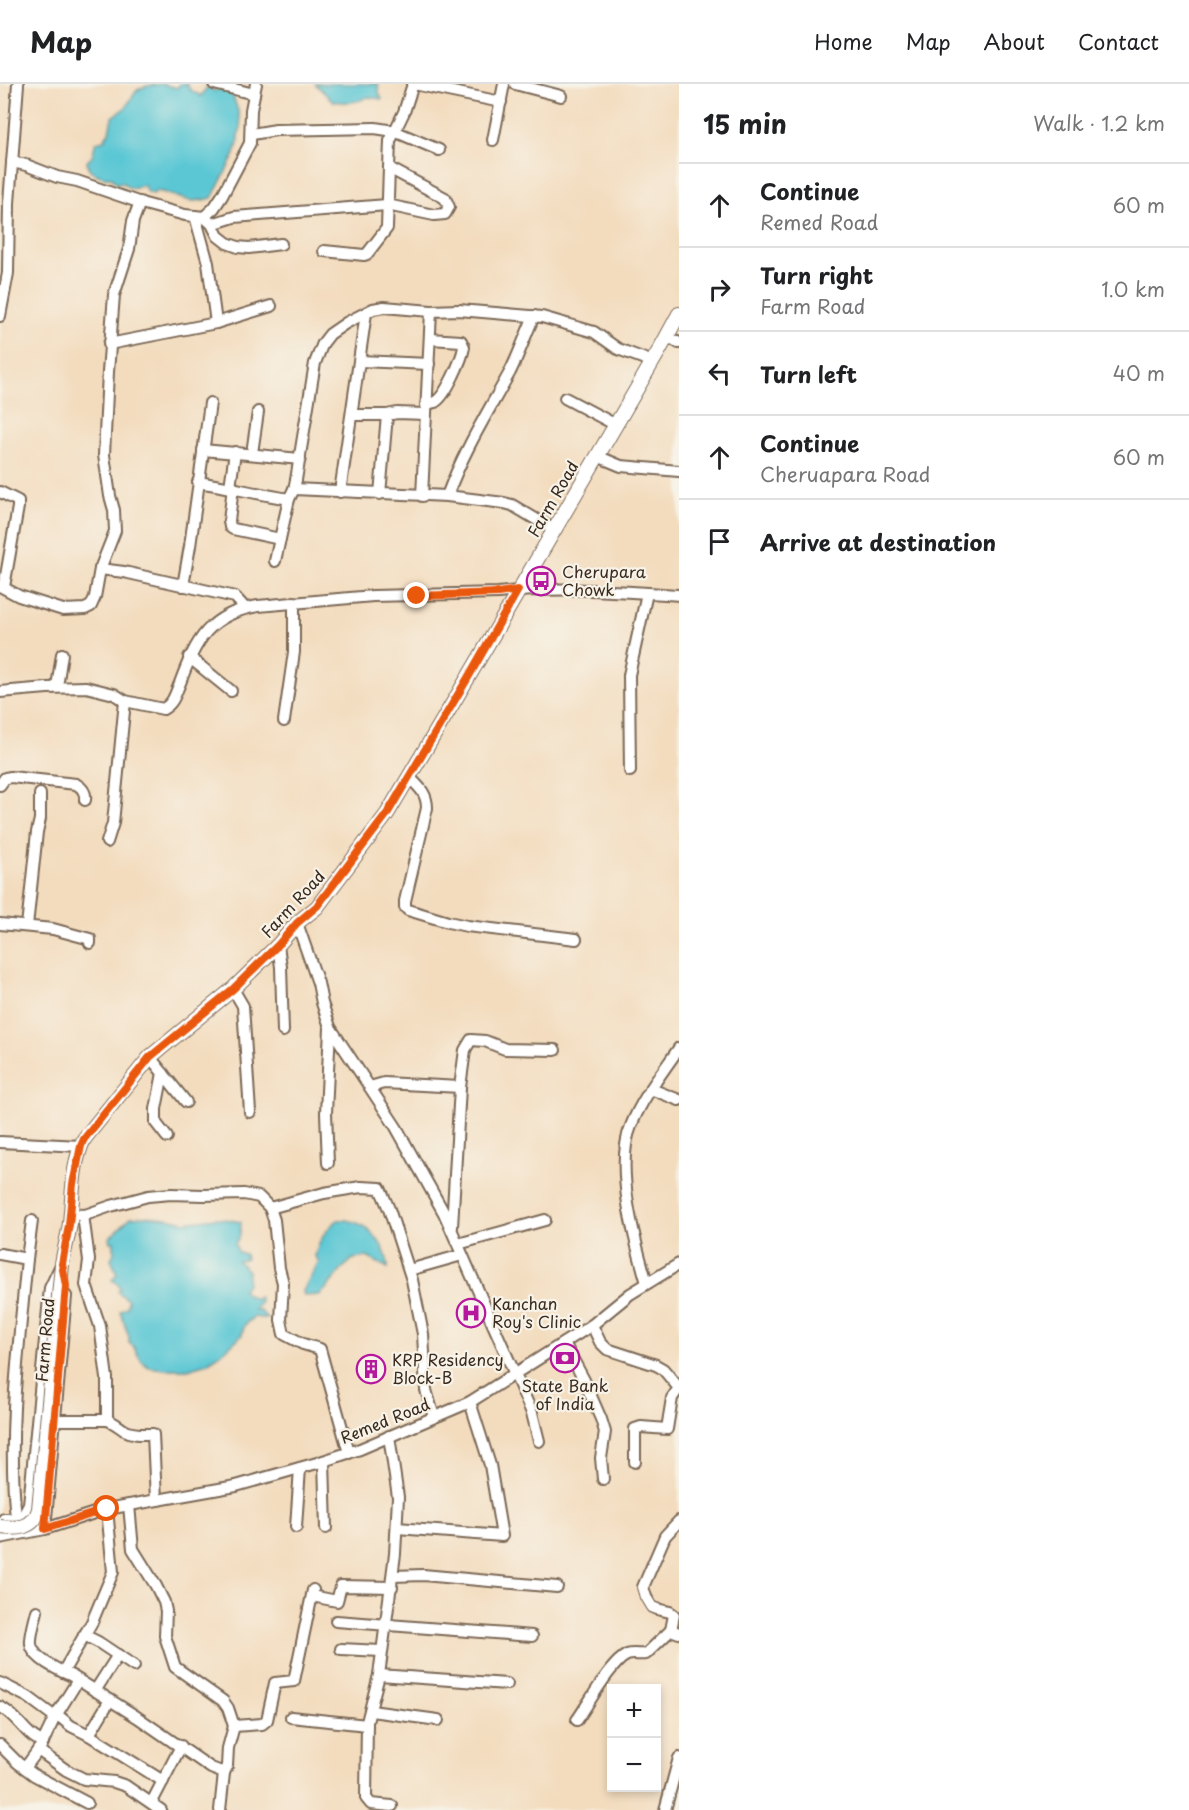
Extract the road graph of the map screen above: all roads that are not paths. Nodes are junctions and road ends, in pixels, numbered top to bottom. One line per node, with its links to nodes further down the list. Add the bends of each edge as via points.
1 (18, 84): 13 (street)
2 (214, 84): 6 (street)
3 (413, 84): 8 (street); 9 (street)
4 (504, 84): 8 (street)
5 (514, 84): 7 (street)
6 (255, 89): 10 (street, via 250,110)
7 (561, 96)
8 (501, 102): 11 (street)
9 (394, 131): 10 (street, via 363,127); 12 (street); 14 (street)
10 (252, 134): 17 (street, via 222,196)
11 (493, 140)
12 (439, 150)
13 (12, 162): 15 (street); 24 (street, via 8,273)
14 (389, 168): 16 (street); 16 (street, via 445,198 449,207 440,216)
15 (140, 202): 17 (street); 29 (street, via 114,295)
16 (387, 205): 17 (street); 19 (street, via 387,228 367,254)
17 (203, 219): 18 (street, via 218,236 238,247); 26 (street)
18 (281, 244)
19 (324, 251)
20 (271, 306): 26 (street)
21 (430, 311): 22 (street, via 384,307); 25 (street); 27 (street)
22 (366, 313): 30 (street); 44 (street, via 346,322 323,343 315,363)
23 (679, 314): 28 (main road, Farm Road)
24 (0, 316)
25 (534, 316): 31 (street, via 594,332 618,349); 53 (street)
26 (216, 323): 29 (street)
27 (430, 339): 32 (street); 35 (street, via 461,341 464,347 442,394)
28 (673, 339): 31 (main road, Farm Road)
29 (109, 344): 57 (street, via 104,455 115,531)
30 (360, 361): 32 (street); 37 (street)
31 (653, 362): 39 (main road, Farm Road)
32 (429, 364): 35 (street)
33 (565, 398): 39 (street)
34 (210, 403): 40 (street)
35 (426, 409): 38 (street); 52 (street)
36 (258, 412): 42 (street)
37 (352, 415): 38 (street); 49 (street)
38 (387, 415): 51 (street)
39 (616, 425): 43 (main road, Farm Road)
40 (203, 450): 41 (street); 46 (street)
41 (235, 452): 42 (street); 47 (street)
42 (252, 453): 44 (street)
43 (597, 456): 45 (street, via 621,466); 54 (main road, Farm Road)
44 (300, 459): 50 (street)
45 (679, 471)
46 (198, 482): 47 (street); 59 (street)
47 (231, 487): 50 (street, via 255,494); 55 (street, via 230,527)
48 (0, 492): 58 (street, via 18,501)
49 (340, 492): 50 (street); 51 (street)
50 (292, 494): 55 (street)
51 (380, 494): 52 (street)
52 (422, 496): 53 (street)
53 (447, 496): 54 (street, via 512,505)
54 (554, 530): 60 (main road, Farm Road)
55 (280, 539): 56 (street)
56 (275, 561)
57 (100, 569): 58 (street, via 96,597 84,609 47,606); 59 (street)
58 (2, 586)
59 (183, 586): 64 (street, via 235,597)
60 (518, 590): 61 (street); 63 (street); 73 (main road, Farm Road)
61 (647, 593): 62 (street); 72 (street, via 629,675)
62 (679, 595)
63 (294, 602): 64 (street); 71 (street, via 294,652)
64 (245, 608): 66 (street, via 216,622 199,639)
65 (62, 654): 67 (street)
66 (189, 657): 68 (street); 70 (street, via 171,705 163,709)
67 (57, 687): 69 (street); 70 (street, via 96,688)
68 (231, 691)
69 (0, 692)
70 (125, 701): 77 (street, via 113,822)
71 (284, 722)
72 (630, 771)
73 (409, 777): 78 (main road, Farm Road, via 387,814 317,906); 81 (street, via 425,793 427,808 405,901 408,910 467,926)
74 (0, 785): 76 (street, via 11,777 76,784 82,787)
75 (40, 794): 80 (street)
76 (85, 800)
77 (107, 843)
78 (297, 923): 83 (main road, Farm Road); 85 (street)
79 (0, 924): 80 (street)
80 (27, 926): 82 (street, via 90,939)
81 (576, 939)
82 (90, 943)
83 (278, 945): 84 (main road, Farm Road); 86 (street)
84 (233, 989): 89 (main road, Farm Road); 96 (street, via 243,1006)
85 (330, 1027): 92 (street); 100 (street)
86 (283, 1030)
87 (679, 1048): 93 (street)
88 (555, 1050): 91 (street, via 505,1049 471,1040 465,1050)
89 (150, 1057): 90 (street); 99 (main road, Farm Road)
90 (163, 1073): 95 (street); 97 (street, via 156,1123)
91 (460, 1086): 92 (street, via 384,1083); 105 (street)
92 (370, 1087): 105 (street, via 422,1171)
93 (651, 1089): 94 (street); 112 (street, via 631,1125 624,1148 631,1220)
94 (679, 1100)
95 (186, 1102)
96 (250, 1112)
97 (167, 1137)
98 (0, 1142): 99 (street)
99 (81, 1146): 102 (main road, Farm Road, via 73,1184)
100 (328, 1163)
101 (270, 1208): 102 (street, via 259,1197 244,1194 171,1194); 111 (street, via 324,1193 380,1188); 123 (street, via 283,1282 284,1334 320,1349)
102 (77, 1214): 109 (main road, Farm Road); 120 (street, via 89,1260 86,1285 100,1326 107,1378)
103 (545, 1220): 106 (street)
104 (32, 1221): 108 (street)
105 (452, 1229): 106 (street)
106 (460, 1250): 111 (street); 115 (street)
107 (0, 1254): 108 (street)
108 (27, 1259): 131 (street, via 14,1400)
109 (62, 1264): 119 (street, Farm Road, via 66,1286); 131 (street, via 50,1288 29,1505 25,1514); 132 (main road, bridge, via 37,1517 21,1528)
110 (679, 1264): 112 (street, Remed Road)
111 (409, 1270): 118 (street, via 423,1334 426,1390)
112 (647, 1283): 113 (street, Remed Road)
113 (592, 1325): 114 (street, Remed Road); 116 (street, via 607,1349 656,1365)
114 (564, 1342): 115 (street, Remed Road); 127 (street, via 605,1432)
115 (515, 1374): 117 (street, Remed Road); 122 (street)
116 (679, 1388): 125 (street, via 672,1398 667,1429 635,1429)
117 (470, 1402): 118 (street, Remed Road); 136 (street, via 490,1465 502,1536)
118 (434, 1417): 121 (street, Remed Road)
119 (56, 1420): 120 (street); 137 (street, Farm Road)
120 (107, 1420): 128 (street, via 131,1433 153,1434)
121 (389, 1437): 123 (street, Remed Road); 136 (street, via 398,1497)
122 (539, 1441)
123 (349, 1453): 124 (street, Remed Road)
124 (324, 1461): 126 (street, Remed Road); 135 (street)
125 (635, 1462)
126 (300, 1468): 128 (street, Remed Road, via 236,1486); 134 (street)
127 (603, 1479)
128 (156, 1500): 129 (street, Remed Road)
129 (129, 1505): 130 (street, Remed Road); 166 (street, via 133,1549 164,1602 165,1636 175,1667 223,1701)
130 (107, 1509): 137 (street, Remed Road); 146 (street, via 113,1572)
131 (16, 1518): 132 (street)
132 (1, 1521): 138 (street)
133 (679, 1521): 145 (street, via 666,1536 643,1587 652,1606 674,1615)
134 (296, 1527)
135 (326, 1528)
136 (397, 1528): 139 (street)
137 (45, 1529): 138 (street, Remed Road)
138 (0, 1538)
139 (393, 1575): 140 (street); 141 (street)
140 (392, 1587): 144 (street); 166 (street, via 341,1586 337,1601 312,1593 294,1681 275,1683 267,1720 262,1724)
141 (557, 1587)
142 (37, 1611): 152 (street, via 31,1645 34,1653)
143 (336, 1621): 144 (street)
144 (386, 1625): 147 (street); 149 (street)
145 (675, 1632): 164 (street, via 646,1654 628,1654 617,1663)
146 (84, 1635): 150 (street); 152 (street)
147 (532, 1636)
148 (341, 1649): 149 (street)
149 (381, 1651): 153 (street)
150 (118, 1655): 151 (street); 157 (street)
151 (134, 1666)
152 (63, 1672): 154 (street)
153 (379, 1675): 156 (street); 160 (street)
154 (78, 1680): 157 (street); 161 (street)
155 (0, 1683): 161 (street)
156 (507, 1684)
157 (95, 1691): 158 (street)
158 (110, 1700): 167 (street); 169 (street)
159 (0, 1707): 170 (street, via 20,1722)
160 (370, 1711): 163 (street); 165 (street)
161 (55, 1717): 167 (street); 170 (street)
162 (291, 1717): 165 (street)
163 (438, 1720)
164 (577, 1720)
165 (367, 1725): 177 (street, via 366,1798 371,1803)
166 (234, 1726): 173 (street)
167 (89, 1735): 174 (street)
168 (0, 1745): 172 (street)
169 (181, 1746): 173 (street); 174 (street)
170 (40, 1747): 172 (street); 176 (street, via 66,1770 84,1779 126,1786)
171 (679, 1758): 180 (street)
172 (25, 1768): 175 (street)
173 (224, 1773): 179 (street)
174 (163, 1782): 176 (street)
175 (87, 1803)
176 (152, 1803): 178 (street)
177 (392, 1806)
178 (161, 1810)
179 (220, 1810)
180 (665, 1810)

